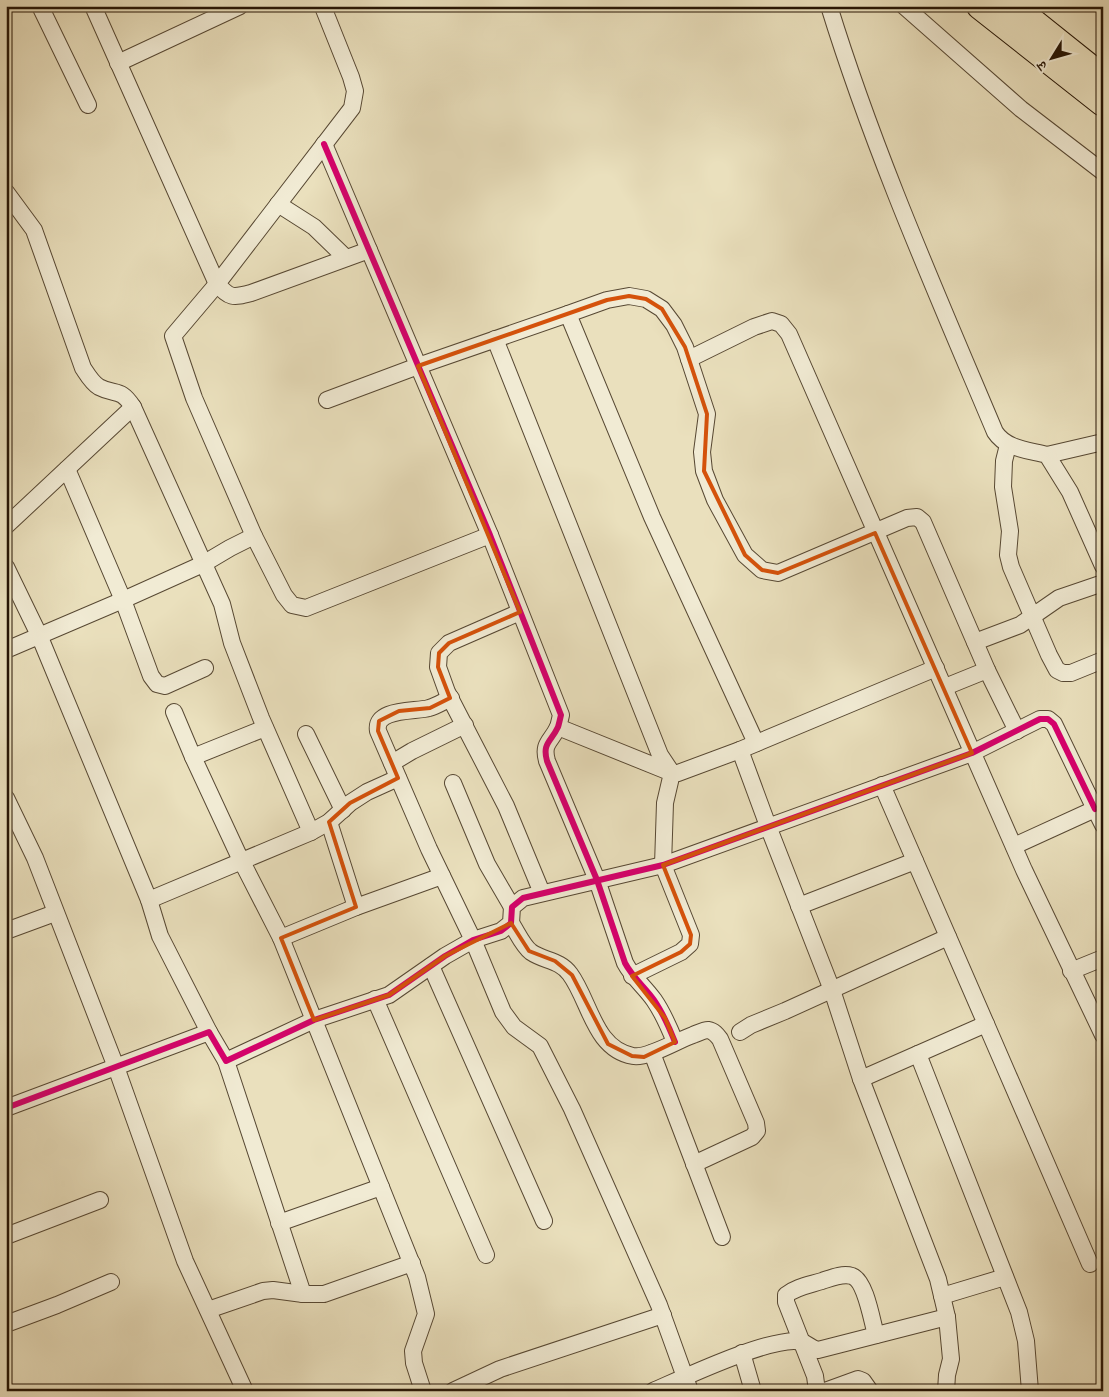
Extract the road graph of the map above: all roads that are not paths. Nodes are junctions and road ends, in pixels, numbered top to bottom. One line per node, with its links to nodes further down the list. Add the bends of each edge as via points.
1 (40, 6): 12 (street)
2 (93, 6): 9 (street)
3 (240, 6): 9 (street)
4 (829, 6): 27 (street, via 861,104 927,270 995,432)
5 (904, 6): 14 (street, via 1021,110)
6 (980, 6): 11 (highway)
7 (1012, 6): 10 (highway)
8 (323, 7): 13 (street, via 354,91 352,108)
9 (118, 63): 19 (street)
10 (1103, 78)
11 (1103, 103)
12 (88, 105)
13 (324, 144): 16 (street); 17 (street)
14 (1103, 172)
15 (6, 192): 25 (street, via 37,238 83,368 98,387 121,393)
16 (278, 204): 18 (street, via 314,227); 19 (street)
17 (368, 250): 18 (street); 23 (street)
18 (346, 258): 19 (street, via 235,297)
19 (217, 284): 33 (street, via 173,336 194,398)
20 (568, 314): 21 (street); 22 (street, via 607,300 629,296 646,299 662,309 674,325); 56 (street, via 652,517)
21 (495, 339): 23 (street); 61 (street, via 660,755)
22 (689, 359): 31 (street, via 754,327 772,321 781,324 789,334); 31 (street, via 707,414 702,452 704,471 745,555 762,570 778,573)
23 (418, 366): 24 (street); 32 (street)
24 (326, 400)
25 (134, 407): 29 (street); 34 (street)
26 (1103, 442): 28 (street)
27 (1008, 445): 28 (street); 40 (street, via 1003,486 1010,531 1008,556)
28 (1047, 455): 35 (street, via 1070,492)
29 (67, 469): 30 (street); 38 (street)
30 (6, 526)
31 (875, 533): 42 (street, via 908,518 917,517 924,522); 46 (street)
32 (490, 535): 33 (street, via 306,608 292,605 284,595); 39 (street)
33 (254, 536): 34 (street)
34 (203, 564): 38 (street); 53 (street, via 222,604 232,643)
35 (1103, 566)
36 (6, 567): 41 (street)
37 (1103, 583): 40 (street, via 1059,598)
38 (123, 600): 41 (street); 45 (street, via 151,676 157,684 164,686)
39 (520, 612): 49 (street, via 449,643 439,653 438,667); 52 (street, via 561,715)
40 (1032, 617): 42 (street, via 1020,625); 44 (street, via 1057,670 1071,673)
41 (39, 635): 43 (street); 78 (street)
42 (975, 642): 47 (street)
43 (6, 650)
44 (1103, 660)
45 (205, 668)
46 (936, 668): 48 (street); 56 (street)
47 (987, 670): 48 (street); 54 (street)
48 (945, 687): 58 (street)
49 (451, 698): 51 (street); 60 (street, via 430,708 399,711 380,721 378,731)
50 (174, 712): 59 (street)
51 (465, 725): 60 (street, via 412,751); 77 (street, via 506,806)
52 (558, 727): 61 (street); 76 (street, via 544,751)
53 (265, 728): 59 (street); 70 (street)
54 (1017, 731): 58 (street); 65 (street, via 1048,718 1054,724)
55 (306, 734): 66 (street)
56 (756, 743): 57 (street)
57 (740, 750): 61 (street); 69 (street)
58 (972, 753): 63 (street); 71 (street)
59 (193, 757): 72 (street)
60 (395, 771): 66 (street); 75 (street)
61 (672, 773): 74 (street, via 665,803)
62 (453, 783): 79 (street, via 487,864)
63 (882, 785): 69 (street); 73 (street)
64 (6, 798): 82 (street, via 35,858)
65 (1095, 809): 68 (street); 71 (street)
66 (343, 810): 67 (street)
67 (330, 822): 70 (street); 81 (street)
68 (1103, 824)
69 (768, 826): 74 (street); 80 (street)
70 (311, 832): 72 (street)
71 (1014, 846): 90 (street)
72 (242, 860): 78 (street); 86 (street)
73 (915, 861): 80 (street); 85 (street)
74 (663, 865): 76 (street); 91 (street, via 691,934 690,944 681,952)
75 (442, 876): 81 (street); 87 (street)
76 (597, 880): 77 (street); 91 (street)
77 (542, 893): 79 (street, via 523,898)
78 (149, 900): 96 (street, via 160,936)
79 (512, 906): 83 (street)
80 (799, 906): 92 (street)
81 (356, 907): 86 (street)
82 (55, 913): 84 (street); 103 (street)
83 (511, 924): 87 (street, via 501,931); 100 (street, via 529,951 555,961 572,975 608,1044 632,1056 644,1057)
84 (6, 930)
85 (948, 937): 92 (street); 95 (street)
86 (281, 938): 94 (street)
87 (473, 940): 89 (street); 121 (street, via 503,1012 514,1027 540,1046 548,1059)
88 (1103, 958): 90 (street)
89 (431, 966): 93 (street, via 389,995); 109 (street)
90 (1071, 971): 98 (street)
91 (632, 976): 99 (street, via 653,998 666,1018)
92 (832, 990): 97 (street); 104 (street)
93 (375, 999): 94 (street); 113 (street)
94 (314, 1020): 102 (street); 107 (street)
95 (986, 1024): 101 (street); 115 (street)
96 (209, 1032): 102 (street); 103 (street)
97 (740, 1032)
98 (1103, 1035)
99 (675, 1042): 100 (street); 106 (street, via 708,1030 714,1032 720,1039 756,1123 757,1131 752,1137)
100 (652, 1053): 106 (street)
101 (918, 1054): 104 (street); 116 (street)
102 (226, 1061): 110 (street)
103 (116, 1067): 105 (street); 120 (street, via 185,1261)
104 (861, 1079): 119 (street)
105 (6, 1108)
106 (694, 1164): 112 (street)
107 (381, 1187): 110 (street); 114 (street)
108 (100, 1200): 111 (street)
109 (544, 1222)
110 (280, 1223): 118 (street)
111 (6, 1236)
112 (722, 1237)
113 (486, 1255)
114 (412, 1263): 118 (street, via 324,1294); 129 (street, via 426,1314 412,1351)
115 (1090, 1264)
116 (1004, 1277): 119 (street); 137 (street, via 1026,1341)
117 (111, 1282): 123 (street)
118 (303, 1294): 120 (street, via 263,1291)
119 (942, 1296): 122 (street)
120 (208, 1310): 128 (street)
121 (663, 1315): 127 (street); 130 (street, via 500,1368)
122 (947, 1317): 124 (street); 136 (street, via 951,1359)
123 (6, 1324)
124 (876, 1335): 125 (street, via 818,1350); 125 (street, via 864,1289 853,1276 843,1275 786,1295)
125 (802, 1342): 126 (street, via 786,1341); 133 (street)
126 (742, 1353): 127 (street); 132 (street)
127 (688, 1384): 131 (street)
128 (240, 1389)
129 (423, 1391)
130 (453, 1391)
131 (653, 1391)
132 (752, 1391)
133 (817, 1391)
134 (825, 1391): 135 (street, via 858,1379)
135 (870, 1391)
136 (946, 1391)
137 (1030, 1391)

